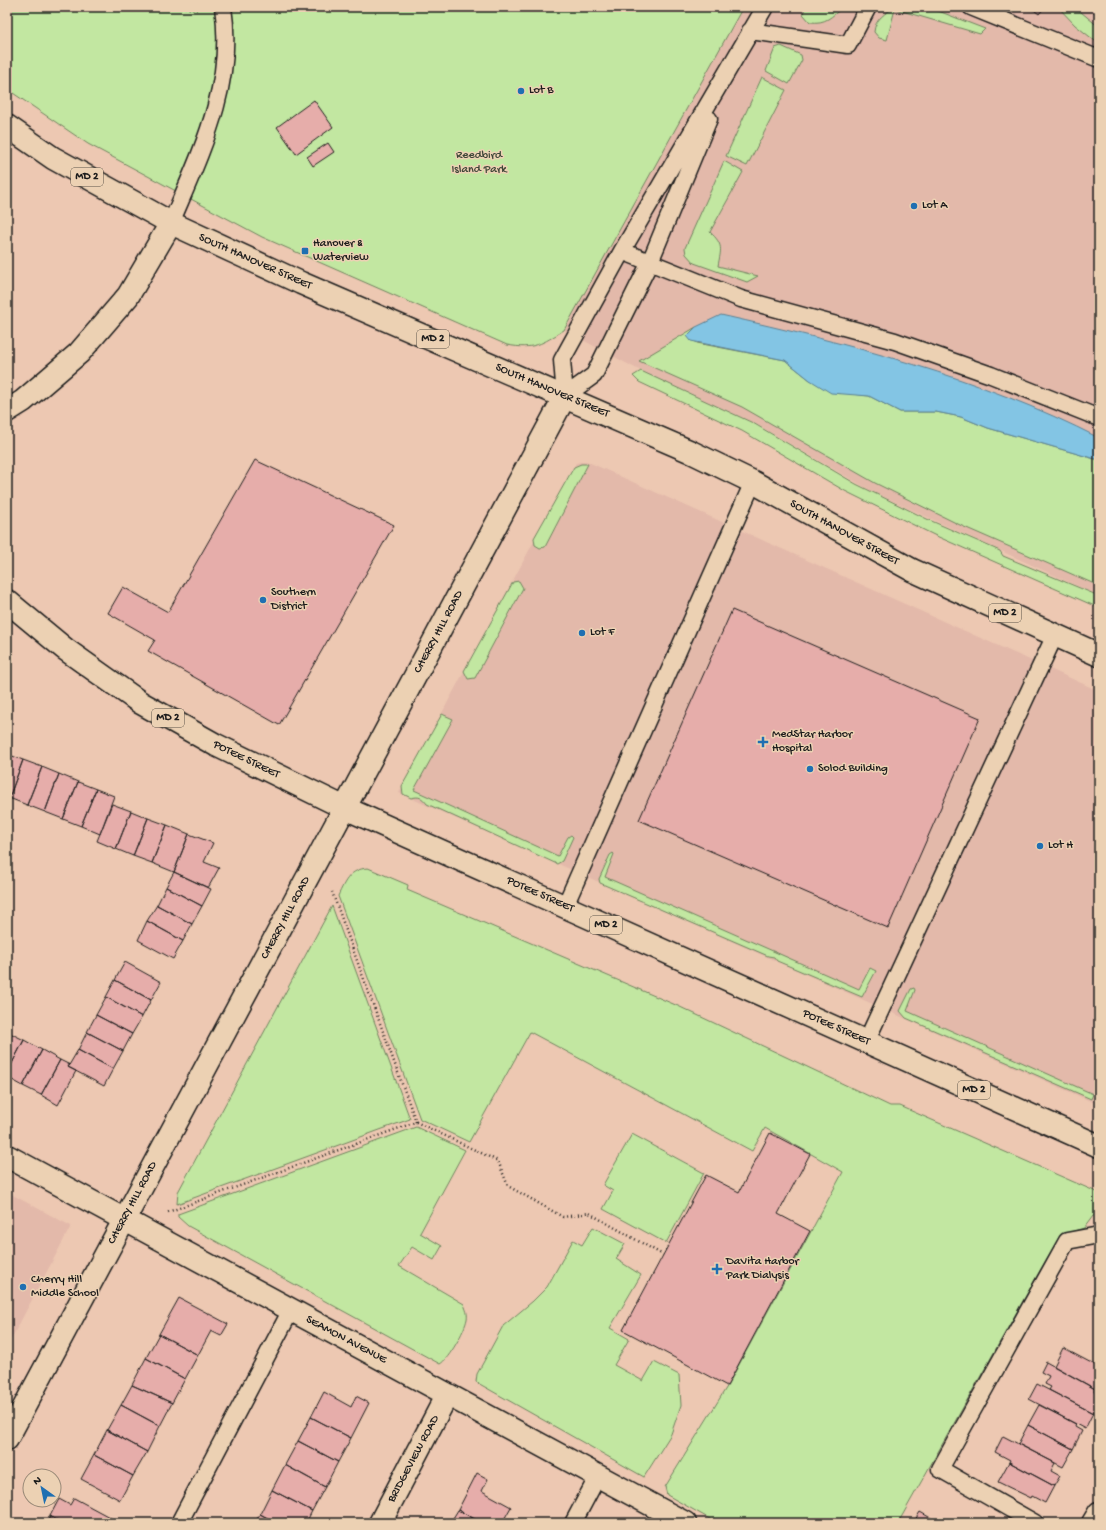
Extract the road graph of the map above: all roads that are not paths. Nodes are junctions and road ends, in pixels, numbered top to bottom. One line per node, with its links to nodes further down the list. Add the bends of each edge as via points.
1 (223, 7): 9 (lane, via 224,57 218,102 201,153)
2 (765, 7): 5 (lane)
3 (868, 7): 5 (lane, via 848,45)
4 (971, 7): 6 (lane)
5 (750, 31): 7 (lane)
6 (1099, 59)
7 (731, 64): 10 (lane); 11 (lane)
8 (7, 126): 9 (main road, SOUTH HANOVER STREET / MD 2, via 53,158)
9 (170, 223): 12 (main road, SOUTH HANOVER STREET / MD 2, via 301,283); 13 (main road, via 128,296 79,353 23,401)
10 (622, 251): 11 (lane); 12 (lane, via 562,360)
11 (650, 262): 12 (lane, via 594,375); 14 (lane, via 741,299 895,341 991,375)
12 (565, 396): 15 (main road, SOUTH HANOVER STREET / MD 2); 19 (main road, CHERRY HILL ROAD)
13 (7, 411)
14 (1099, 418)
15 (753, 482): 17 (main road, SOUTH HANOVER STREET / MD 2, via 912,570); 20 (lane)
16 (7, 601): 19 (main road, POTEE STREET / MD 2, via 65,649 141,703 216,745)
17 (1055, 635): 18 (main road, SOUTH HANOVER STREET / MD 2); 21 (lane)
18 (1099, 654)
19 (345, 808): 20 (main road, POTEE STREET / MD 2); 24 (main road, CHERRY HILL ROAD)
20 (565, 906): 21 (main road, POTEE STREET / MD 2)
21 (866, 1042): 22 (main road, POTEE STREET / MD 2)
22 (1099, 1146)
23 (7, 1156): 24 (main road, SEAMON AVENUE)
24 (124, 1219): 26 (main road, SEAMON AVENUE); 28 (main road, CHERRY HILL ROAD)
25 (1099, 1234): 35 (lane, via 1067,1241 940,1469)
26 (291, 1310): 27 (main road, SEAMON AVENUE); 31 (lane)
27 (447, 1395): 29 (main road, SEAMON AVENUE); 32 (main road, BRIDGEVIEW ROAD)
28 (7, 1439)
29 (598, 1476): 33 (lane); 34 (main road, SEAMON AVENUE)
30 (1099, 1513): 36 (main road)
31 (179, 1523)
32 (380, 1523)
33 (573, 1523)
34 (685, 1523)
35 (1035, 1523)
36 (1093, 1523)

